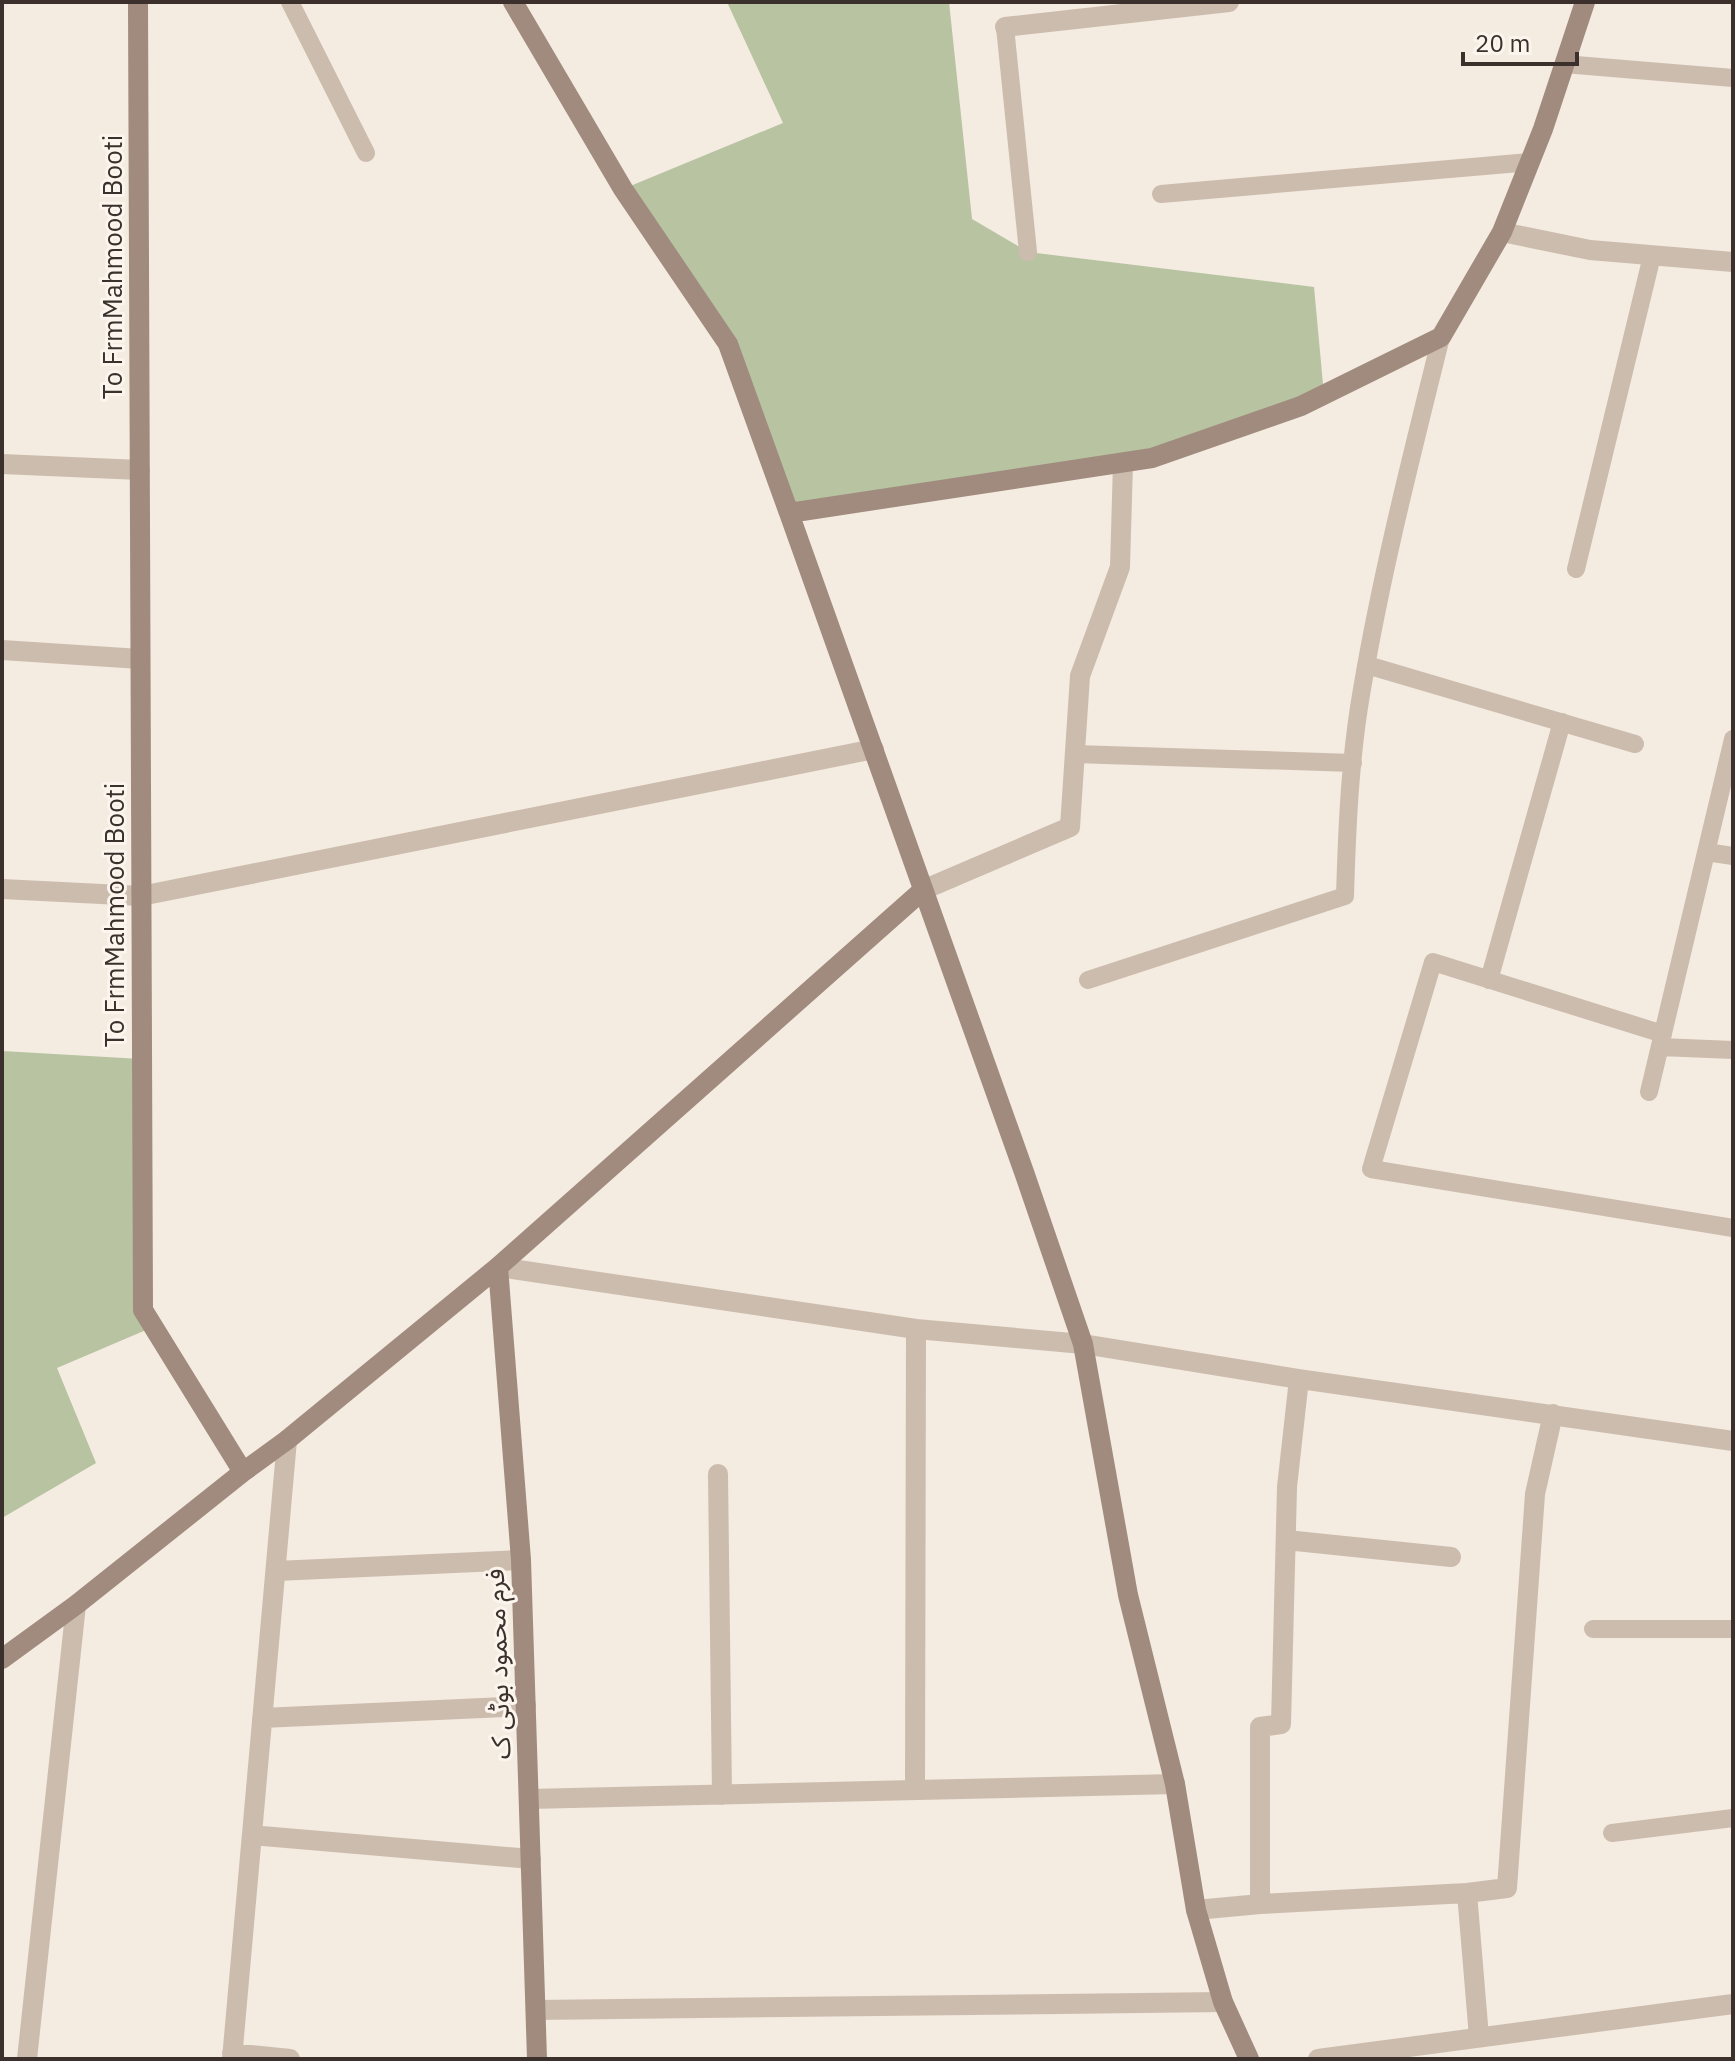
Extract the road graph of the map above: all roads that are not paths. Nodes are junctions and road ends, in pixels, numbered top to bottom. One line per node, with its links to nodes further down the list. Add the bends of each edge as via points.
1 (138, 2): 19 (street, To FrmMahmood Booti)
2 (290, 2): 9 (lane)
3 (513, 2): 20 (street, via 623,189 728,344)
4 (1585, 2): 7 (street)
5 (1217, 3): 6 (street)
6 (1005, 27): 13 (lane)
7 (1564, 64): 8 (lane); 10 (street)
8 (1733, 78)
9 (366, 153)
10 (1530, 162): 11 (lane); 12 (street)
11 (1161, 194)
12 (1502, 232): 14 (street); 16 (street)
13 (1028, 252)
14 (1652, 256): 15 (street); 21 (lane)
15 (1733, 262)
16 (1441, 337): 17 (street, via 1301,406 1152,458); 24 (lane)
17 (1123, 463): 20 (street); 29 (street, via 1120,567 1080,676)
18 (2, 464): 19 (street)
19 (140, 470): 23 (street, To FrmMahmood Booti)
20 (789, 513): 28 (street)
21 (1576, 569)
22 (2, 650): 23 (street)
23 (140, 659): 35 (street, To FrmMahmood Booti)
24 (1367, 665): 25 (lane); 30 (lane)
25 (1562, 722): 27 (lane); 37 (lane)
26 (1733, 739): 31 (lane)
27 (1635, 744)
28 (874, 749): 34 (street); 35 (street)
29 (1075, 754): 30 (lane); 34 (street, via 1070,827)
30 (1353, 763): 36 (lane, via 1345,896)
31 (1706, 852): 32 (lane); 38 (lane)
32 (1733, 856)
33 (2, 889): 35 (street)
34 (923, 890): 42 (street); 44 (street)
35 (141, 896): 49 (street, To FrmMahmood Booti, via 143,1310)
36 (1088, 980)
37 (1489, 980): 38 (lane); 41 (lane, via 1433,962 1371,1169)
38 (1662, 1041): 39 (lane); 40 (lane)
39 (1733, 1050)
40 (1649, 1092)
41 (1733, 1228)
42 (498, 1267): 43 (street); 47 (street); 53 (street, فرم محمود بوٹی ک)
43 (916, 1329): 44 (street); 62 (street)
44 (1083, 1344): 45 (street); 61 (street, via 1128,1595)
45 (1299, 1379): 46 (street); 51 (street)
46 (1553, 1414): 48 (street); 69 (street, via 1535,1494 1507,1888)
47 (287, 1440): 49 (street); 54 (street)
48 (1733, 1441)
49 (243, 1472): 55 (street)
50 (718, 1474): 63 (street)
51 (1286, 1540): 52 (street); 70 (street, via 1281,1724 1260,1727)
52 (1451, 1557)
53 (521, 1560): 54 (street); 59 (street, فرم محمود بوٹی ک)
54 (276, 1571): 60 (street)
55 (76, 1605): 58 (street); 77 (street)
56 (1593, 1629): 57 (lane)
57 (1733, 1629)
58 (2, 1659)
59 (526, 1706): 60 (street); 64 (street, فرم محمود بوٹی ک)
60 (262, 1718): 67 (street)
61 (1175, 1784): 62 (street); 71 (street)
62 (915, 1790): 63 (street)
63 (722, 1795): 64 (street)
64 (529, 1799): 68 (street, فرم محمود بوٹی ک)
65 (1733, 1818): 66 (lane)
66 (1612, 1833)
67 (252, 1835): 68 (street); 76 (street)
68 (531, 1859): 74 (street, فرم محمود بوٹی ک)
69 (1467, 1893): 70 (street); 75 (street)
70 (1260, 1904): 71 (street)
71 (1196, 1910): 72 (street)
72 (1223, 2002): 74 (street); 80 (street)
73 (1733, 2004): 75 (street)
74 (536, 2010): 79 (street, فرم محمود بوٹی ک)
75 (1479, 2037): 81 (street)
76 (232, 2056): 78 (street)
77 (27, 2059)
78 (290, 2059)
79 (537, 2059)
80 (1249, 2059)
81 (1318, 2059)

